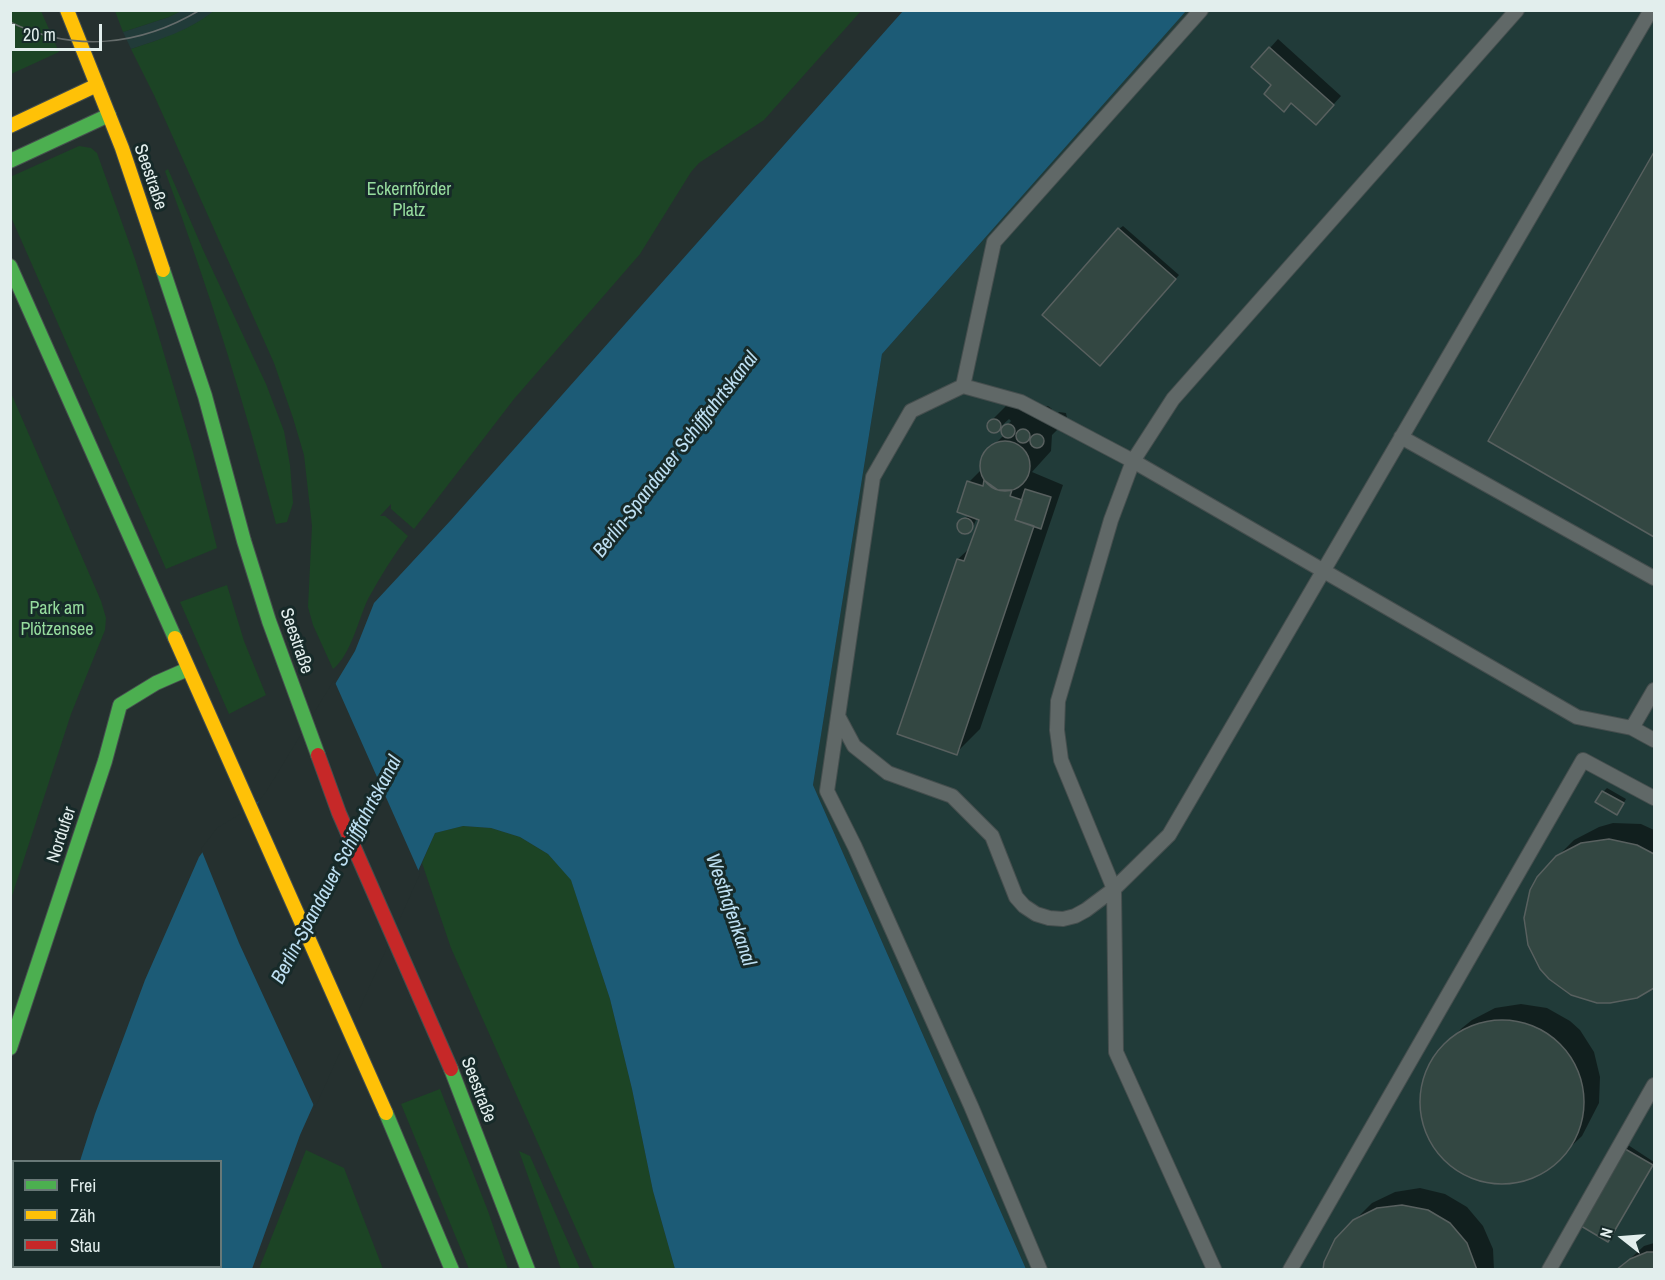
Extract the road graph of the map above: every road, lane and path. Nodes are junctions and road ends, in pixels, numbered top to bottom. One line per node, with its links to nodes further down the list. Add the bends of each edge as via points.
1 (67, 10): 5 (main road, Seestraße)
2 (1201, 10): 10 (lane, via 994,242)
3 (1517, 10): 12 (lane, via 1173,399)
4 (1651, 10): 11 (lane)
5 (98, 85): 6 (main road, Seestraße); 7 (main road)
6 (109, 115): 8 (main road); 25 (main road, Seestraße, via 205,396 244,541 291,683 339,813 446,1057)
7 (10, 126)
8 (10, 161)
9 (10, 266): 15 (main road)
10 (963, 386): 12 (lane, via 1021,402); 17 (lane, via 911,411 873,477)
11 (1401, 437): 13 (lane); 14 (lane)
12 (1133, 461): 13 (lane); 21 (lane, via 1110,520 1058,701 1060,760)
13 (1323, 571): 18 (lane, via 1577,717); 21 (lane, via 1169,835)
14 (1654, 578)
15 (188, 669): 22 (main road, Nordufer, via 120,705); 24 (main road)
16 (1654, 690): 18 (lane)
17 (838, 716): 21 (lane, via 854,746 888,773 952,796 992,837 1016,897 1036,914 1063,919 1075,916); 26 (lane, via 827,790)
18 (1632, 728): 19 (lane)
19 (1654, 741)
20 (1654, 798): 28 (lane, via 1583,760)
21 (1114, 889): 27 (lane, via 1116,1052)
22 (10, 1048)
23 (1654, 1085): 29 (lane)
24 (452, 1269)
25 (528, 1269)
26 (1040, 1269)
27 (1214, 1269)
28 (1290, 1269)
29 (1549, 1269)

